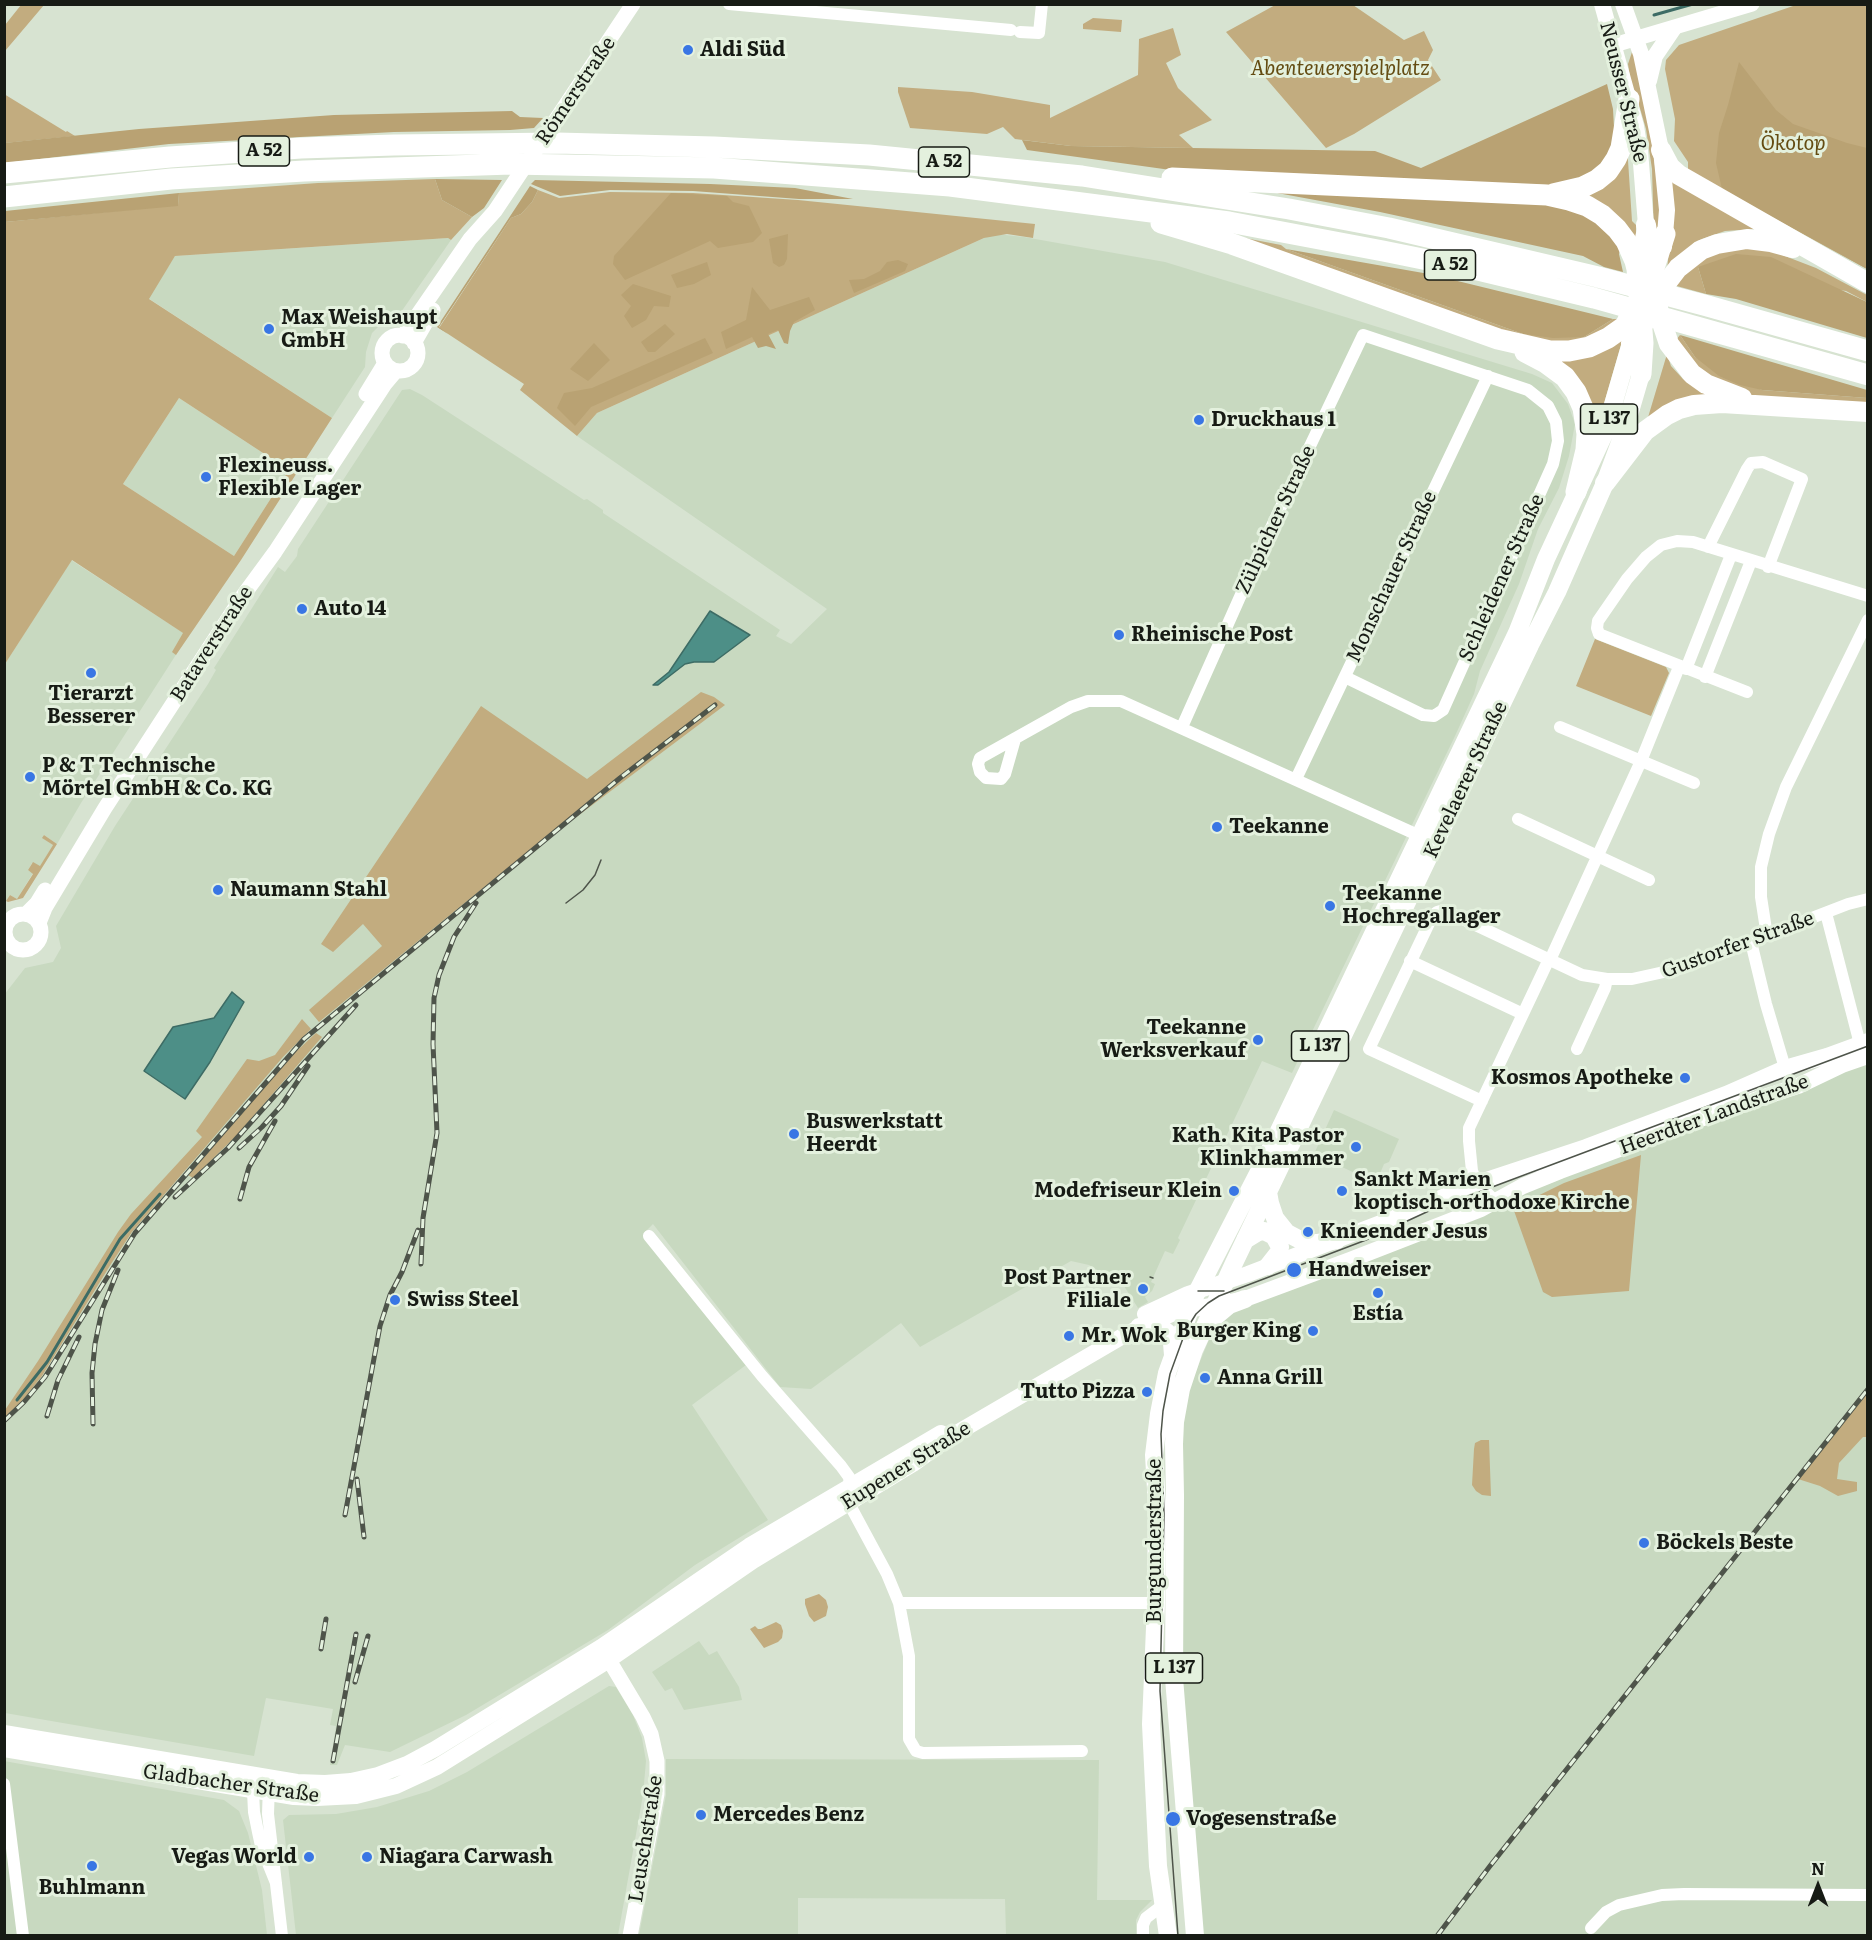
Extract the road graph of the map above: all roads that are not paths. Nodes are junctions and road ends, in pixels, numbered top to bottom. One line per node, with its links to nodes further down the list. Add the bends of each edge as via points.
1 (633, 4): 13 (street, Römerstraße)
2 (729, 4): 3 (street, via 1039,33)
3 (1042, 4)
4 (1602, 4): 9 (main road, Neusser Straße / L 137)
5 (1623, 4): 8 (main road, Neusser Straße / L 137)
6 (1752, 4): 7 (street)
7 (1674, 28): 8 (street); 10 (main road, via 1654,56)
8 (1636, 38): 9 (street); 10 (main road, Neusser Straße / L 137)
9 (1614, 45): 11 (main road, Neusser Straße / L 137)
10 (1648, 84): 12 (main road, Neusser Straße / L 137)
11 (1629, 99): 16 (highway, via 1621,148 1608,171 1583,187); 19 (main road, Neusser Straße / L 137, via 1640,151)
12 (1661, 150): 20 (main road, Neusser Straße / L 137, via 1667,210); 21 (highway, via 1679,175)
13 (515, 170): 17 (highway, A 52, via 373,168 204,177); 18 (highway, A 52, via 545,164 714,168 950,186); 26 (street, Bataverstraße, via 495,211 470,238)
14 (4, 173): 15 (highway, A 52, via 301,148 557,143 869,155)
15 (1082, 176): 16 (highway); 28 (highway, A 52, via 1355,222 1486,250)
16 (1547, 195): 24 (highway, via 1587,206 1617,229 1635,261)
17 (4, 196)
18 (1076, 201): 27 (highway, via 1232,244); 31 (highway, A 52, via 1218,220 1482,271 1698,326)
19 (1646, 225): 22 (highway); 24 (main road, Neusser Straße / L 137, via 1643,234)
20 (1665, 234): 22 (highway); 24 (main road, Neusser Straße / L 137)
21 (1813, 254): 23 (highway); 24 (highway, via 1759,240 1717,244 1701,250 1678,268)
22 (1652, 274): 24 (highway)
23 (1868, 283)
24 (1648, 301): 25 (highway); 27 (highway, via 1625,326 1589,347 1550,351); 30 (main road, Neusser Straße / L 137, via 1651,347); 33 (highway, via 1669,344 1692,374 1725,393)
25 (1636, 335): 30 (highway, via 1643,343); 36 (main road, L 137, via 1605,432)
26 (409, 339): 29 (street, Bataverstraße, via 396,336 385,344 382,350); 29 (street, Bataverstraße, via 418,350 414,364 403,371)
27 (1498, 339): 36 (highway, via 1546,363 1565,377 1576,392 1587,434)
28 (1868, 351)
29 (390, 367): 59 (street, Bataverstraße, via 229,601 93,809 37,903); 60 (street, Bataverstraße, via 385,384 105,808)
30 (1641, 374): 35 (main road, Neusser Straße / L 137)
31 (1868, 375)
32 (1488, 376): 44 (street, Monschauer Straße); 44 (street, Schleidener Straße, via 1528,390 1548,406 1556,422 1558,441 1553,464 1443,711 1434,716 1423,715); 47 (street, Zülpicher Straße, via 1363,335)
33 (1769, 405): 34 (highway); 35 (highway, via 1708,403 1679,409 1645,431)
34 (1868, 412)
35 (1605, 483): 73 (main road, Kevelaerer Straße / L 137, via 1557,592)
36 (1576, 492): 54 (main road, Kevelaerer Straße / L 137, via 1517,633)
37 (1708, 547): 38 (street); 40 (street, via 1747,469 1751,463 1763,462 1802,479); 43 (street, via 1677,541 1661,545 1627,579 1598,621 1599,634 1606,638)
38 (1731, 555): 39 (street); 43 (street)
39 (1751, 561): 40 (street); 45 (street)
40 (1768, 567): 41 (street)
41 (1868, 597)
42 (1868, 620): 61 (street, via 1786,787 1769,834 1761,867)
43 (1683, 668): 45 (street); 50 (street)
44 (1345, 677): 51 (street, Monschauer Straße)
45 (1705, 677): 46 (street)
46 (1747, 692)
47 (1182, 727): 49 (street, via 1121,701 1088,701); 51 (street)
48 (1560, 727): 50 (street)
49 (1015, 739)
50 (1641, 761): 52 (street); 55 (street)
51 (1296, 779): 54 (street)
52 (1694, 783)
53 (1518, 819): 55 (street)
54 (1420, 836): 80 (main road, Kevelaerer Straße / L 137)
55 (1598, 856): 56 (street); 64 (street)
56 (1649, 880)
57 (1868, 899): 58 (street, Gustorfer Straße)
58 (1826, 913): 61 (street, Gustorfer Straße); 68 (street)
59 (26, 914): 60 (street); 63 (street, Bataverstraße, via 8,922)
60 (39, 924): 63 (street, Bataverstraße, via 41,936 34,946)
61 (1767, 936): 62 (street, Gustorfer Straße)
62 (1751, 942): 66 (street, Gustorfer Straße, via 1659,974); 70 (street, Heerdter Landstraße)
63 (8, 952)
64 (1549, 959): 65 (street, Gustorfer Straße, via 1444,910 1433,915); 66 (street, Gustorfer Straße, via 1582,975); 67 (street)
65 (1410, 961): 67 (street); 71 (street, Gustorfer Straße, via 1369,1049)
66 (1606, 979): 69 (street)
67 (1523, 1014): 71 (street)
68 (1865, 1047): 70 (main road, Heerdter Landstraße); 74 (main road, Heerdter Landstraße, via 1842,1065 1797,1086 1560,1171)
69 (1577, 1049)
70 (1785, 1068): 72 (main road, Heerdter Landstraße, via 1586,1148)
71 (1482, 1101): 72 (street, via 1468,1134 1470,1165)
72 (1477, 1183): 74 (street); 77 (main road, Heerdter Landstraße)
73 (1268, 1192): 76 (main road, Kevelaerer Straße / L 137); 77 (main road, via 1275,1218 1287,1233 1306,1243)
74 (1495, 1201): 81 (main road, Heerdter Landstraße)
75 (649, 1236): 87 (street, Eupener Straße, via 841,1466 849,1477)
76 (1245, 1240): 78 (main road, via 1264,1231 1274,1236 1280,1247); 79 (main road, Kevelaerer Straße / L 137)
77 (1337, 1240): 78 (main road, Heerdter Landstraße)
78 (1268, 1266): 79 (main road, Heerdter Landstraße)
79 (1226, 1282): 80 (main road, Heerdter Landstraße); 82 (main road, Kevelaerer Straße / L 137)
80 (1198, 1291): 83 (main road, Burgunderstraße / L 137); 87 (main road, Eupener Straße, via 1124,1325)
81 (1245, 1299): 82 (main road, Heerdter Landstraße); 84 (main road, via 1229,1305)
82 (1216, 1304): 83 (main road, Heerdter Landstraße); 84 (main road, Burgunderstraße / L 137)
83 (1190, 1308): 85 (main road, Eupener Straße); 86 (main road, Burgunderstraße / L 137)
84 (1206, 1324): 98 (main road, Burgunderstraße / L 137, via 1181,1389 1174,1444 1174,1678)
85 (1139, 1327): 86 (main road, via 1158,1326 1164,1330 1170,1335); 87 (main road, Eupener Straße, via 950,1437 913,1464)
86 (1173, 1355): 89 (main road, Burgunderstraße / L 137, via 1155,1437)
87 (850, 1493): 88 (street, via 852,1509); 90 (main road, Eupener Straße)
88 (899, 1602): 89 (street); 94 (street, via 909,1656 909,1739 916,1751)
89 (1156, 1603): 100 (main road, Burgunderstraße / L 137, via 1151,1724)
90 (630, 1638): 91 (main road, Gladbacher Straße)
91 (605, 1654): 95 (main road, Gladbacher Straße, via 407,1764 378,1774 325,1783); 97 (main road, Gladbacher Straße, via 437,1767 396,1786 337,1798); 104 (street, Leuschstraße, via 643,1717 657,1761 657,1794)
92 (4, 1733): 95 (main road, Gladbacher Straße)
93 (4, 1749): 97 (main road, Gladbacher Straße)
94 (1082, 1751)
95 (264, 1776): 97 (street, via 269,1784)
96 (4, 1784): 102 (street)
97 (261, 1792): 103 (street, via 268,1814)
98 (1191, 1879): 100 (main road, via 1181,1893); 107 (main road, L 137)
99 (1868, 1895): 101 (street, via 1662,1896 1619,1905)
100 (1163, 1905): 105 (street, via 1146,1918); 106 (main road, L 137); 107 (main road, via 1182,1909)
101 (1591, 1928)
102 (23, 1935)
103 (282, 1935)
104 (630, 1935)
105 (1143, 1935)
106 (1168, 1935)
107 (1194, 1935)

